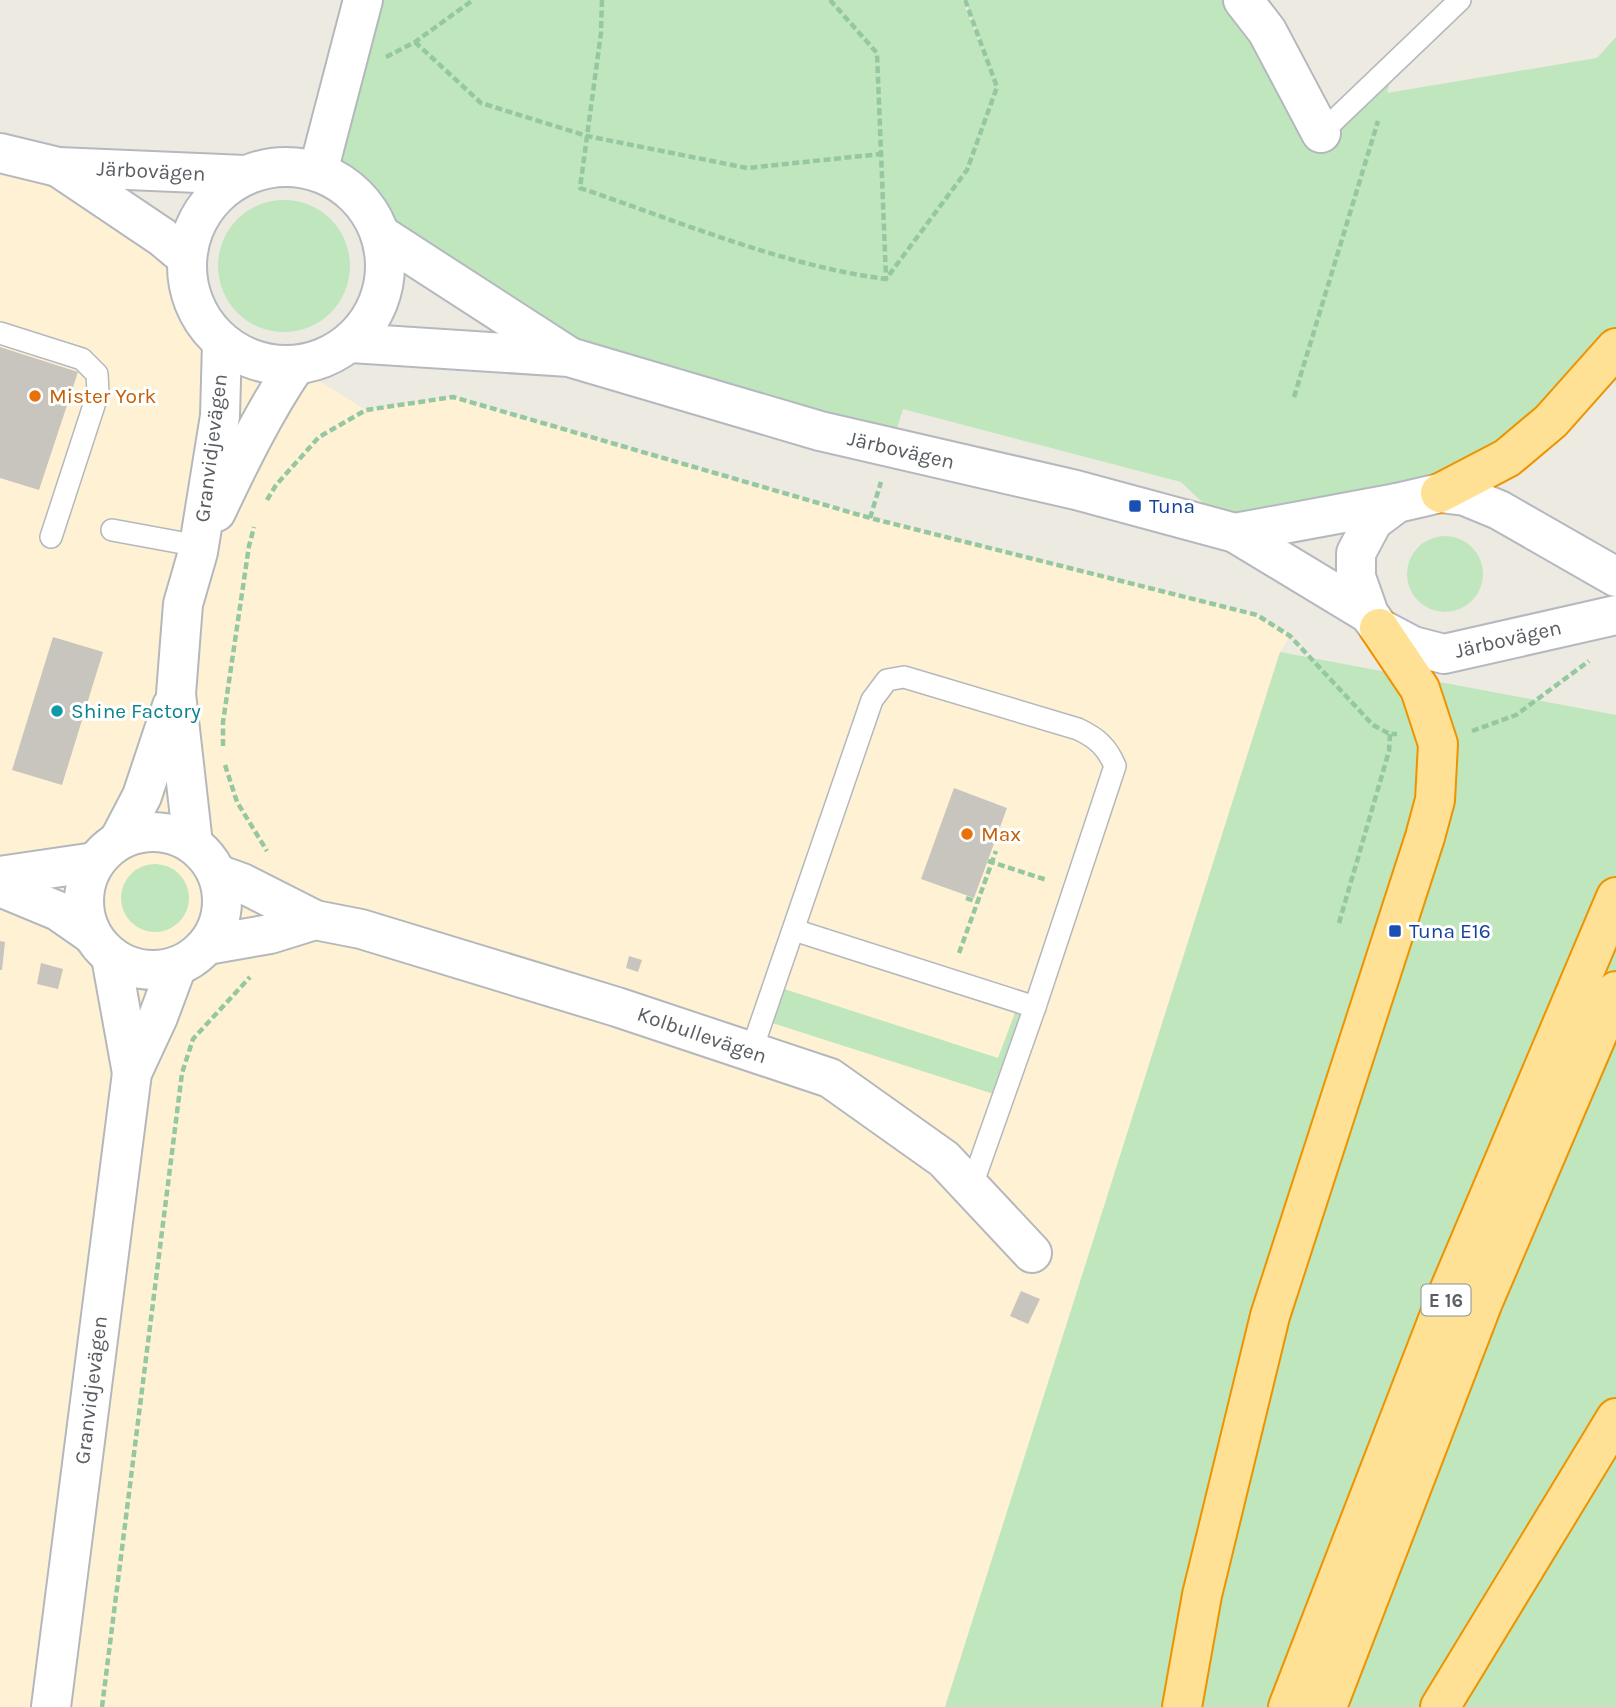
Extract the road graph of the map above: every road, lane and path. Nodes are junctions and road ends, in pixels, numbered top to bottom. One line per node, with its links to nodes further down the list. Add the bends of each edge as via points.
1 (363, 0): 9 (street)
2 (473, 0): 8 (path)
3 (602, 0): 12 (path)
4 (830, 0): 14 (path, via 877,53)
5 (965, 0): 20 (path, via 997,87 967,170)
6 (1243, 0): 11 (street, via 1267,31)
7 (1460, 0): 11 (lane)
8 (415, 41): 9 (path); 12 (path, via 481,103)
9 (341, 81): 16 (street)
10 (1378, 119): 27 (path)
11 (1321, 133)
12 (587, 136): 14 (path, via 747,168); 20 (path, via 580,188 782,256 841,273)
13 (0, 153): 15 (street, Järbovägen)
14 (881, 154): 20 (path)
15 (58, 167): 17 (street, Järbovägen); 19 (street, Järbovägen)
16 (318, 172): 17 (street, via 275,167); 18 (street, via 348,187 369,209)
17 (245, 175): 19 (street, via 211,202 196,223)
18 (381, 234): 22 (street, via 385,261 382,296 370,322); 25 (street, Järbovägen)
19 (186, 257): 23 (street, via 188,289 201,320)
20 (886, 279)
21 (0, 333): 34 (lane, via 82,359 97,374 98,393)
22 (351, 342): 25 (street, Järbovägen); 26 (street, via 323,359)
23 (222, 343): 26 (street, via 268,365); 35 (street, Granvidjevägen, via 220,416)
24 (1616, 348): 28 (highway, via 1551,421 1507,458)
25 (569, 357): 33 (street, Järbovägen, via 820,431 1076,490)
26 (295, 366): 35 (street, Granvidjevägen, via 247,445)
27 (1294, 397)
28 (1440, 493): 29 (street, Järbovägen); 36 (street, Järbovägen, via 1465,496 1499,510)
29 (1397, 503): 33 (street, Järbovägen); 38 (street, Järbovägen, via 1373,521 1356,553 1356,577)
30 (264, 505): 41 (path, via 319,437 366,410 453,397 896,525 1258,615 1290,636 1373,724)
31 (254, 525): 43 (path, via 223,722)
32 (112, 530): 35 (lane)
33 (1235, 533): 38 (street, Järbovägen)
34 (51, 537)
35 (198, 549): 40 (street, Granvidjevägen, via 183,604)
36 (1616, 577)
37 (1616, 615): 38 (street, Järbovägen, via 1444,654 1413,646)
38 (1374, 621): 42 (highway, via 1420,689)
39 (1598, 657): 42 (path, via 1516,715 1463,734)
40 (176, 694): 45 (street, Granvidjevägen); 46 (street, Granvidjevägen, via 142,796)
41 (1390, 734): 42 (path); 57 (path)
42 (1435, 735): 71 (highway, via 1435,800 1270,1316 1202,1595)
43 (223, 748)
44 (223, 761): 56 (path, via 237,802 279,870)
45 (193, 844): 46 (street, via 156,832 138,834); 49 (street)
46 (107, 851): 50 (street); 59 (street, via 87,879 83,898 85,916)
47 (996, 851): 48 (path)
48 (990, 862): 52 (path); 55 (path)
49 (217, 874): 56 (street, Kolbullevägen, via 242,883); 60 (street, via 222,911 216,929)
50 (0, 876)
51 (0, 887): 59 (street, via 58,911)
52 (1074, 889): 58 (lane, via 1115,766 1108,750 1079,729 904,677 887,680 872,700); 63 (lane)
53 (1616, 897): 72 (highway, E 16, via 1449,1291)
54 (965, 898): 55 (path)
55 (977, 902): 61 (path)
56 (272, 917): 60 (street); 64 (street, Kolbullevägen, via 360,929); 70 (path, via 262,964 193,1039 182,1073)
57 (1339, 923)
58 (794, 930): 61 (lane); 64 (lane)
59 (101, 946): 60 (street, via 126,965 142,970 160,970); 65 (street, Granvidjevägen)
60 (192, 956): 65 (street, Granvidjevägen)
61 (950, 980): 63 (lane)
62 (1616, 991): 73 (highway, E 16, via 1483,1301)
63 (1035, 1007): 66 (lane)
64 (751, 1052): 66 (street, Kolbullevägen, via 830,1078 944,1158)
65 (132, 1073): 69 (street, Granvidjevägen)
66 (971, 1188): 67 (street, Kolbullevägen)
67 (1032, 1253)
68 (1616, 1418): 74 (highway)
69 (51, 1707)
70 (102, 1707)
71 (1182, 1707)
72 (1288, 1707)
73 (1327, 1707)
74 (1440, 1707)

